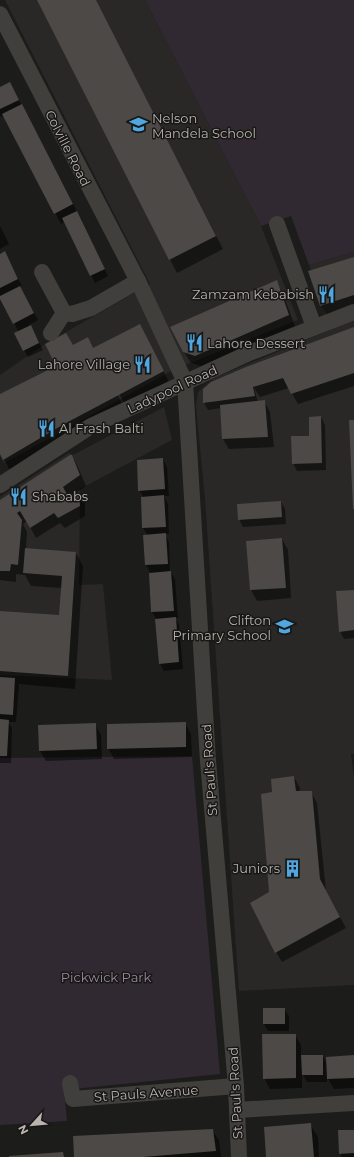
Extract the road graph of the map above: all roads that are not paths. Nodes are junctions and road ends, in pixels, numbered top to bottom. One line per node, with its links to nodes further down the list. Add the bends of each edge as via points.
1 (0, 14): 4 (street, Colville Road)
2 (277, 224): 7 (street)
3 (42, 272): 6 (street)
4 (138, 281): 6 (street, via 91,308 72,314); 9 (street, Colville Road)
5 (354, 312): 7 (street, Ladypool Road)
6 (64, 313): 8 (street)
7 (314, 327): 9 (street, Ladypool Road)
8 (52, 333)
9 (184, 382): 10 (street, Ladypool Road, via 91,426); 12 (street, St Paul's Road, via 208,761)
10 (0, 484)
11 (70, 1083): 12 (street, St Pauls Avenue, via 73,1099)
12 (236, 1086): 14 (street, St Paul's Road)
13 (354, 1103): 14 (street)
14 (237, 1110): 15 (street, St Paul's Road)
15 (239, 1157)

